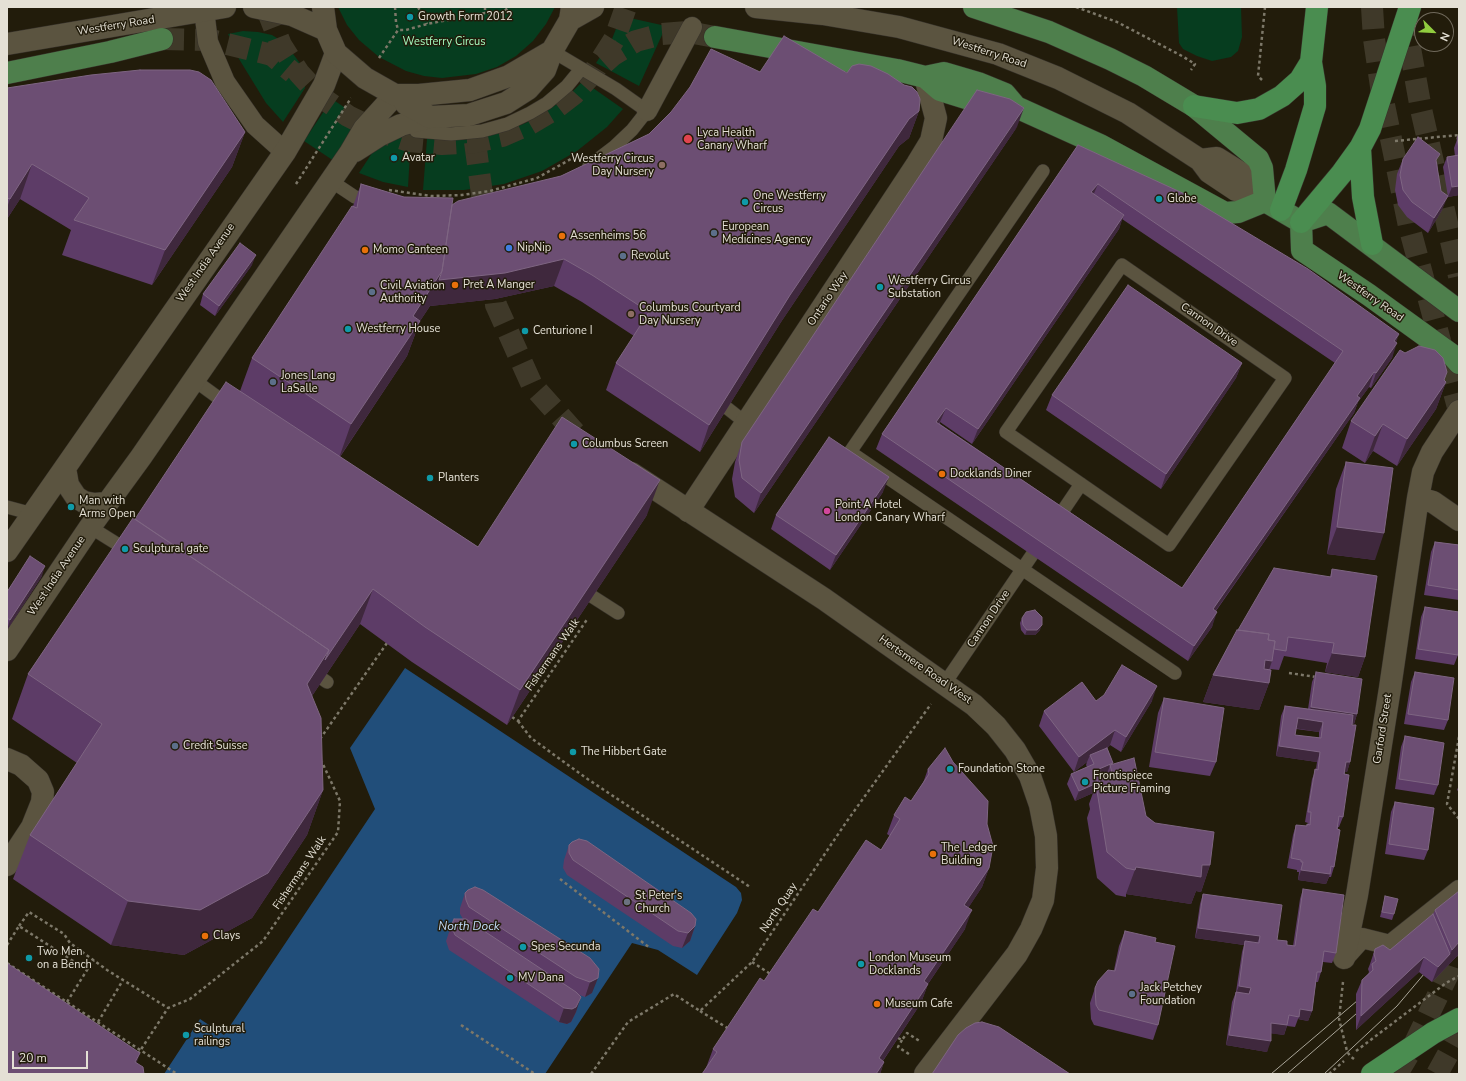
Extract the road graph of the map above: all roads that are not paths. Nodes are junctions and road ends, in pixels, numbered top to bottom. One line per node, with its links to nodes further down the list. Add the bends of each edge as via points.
1 (254, 7): 11 (street, via 292,15)
2 (323, 7): 11 (street)
3 (593, 7): 9 (street)
4 (756, 7): 32 (street, Westferry Road, via 823,14 899,27 998,54 1058,78 1128,113 1200,160 1217,158 1246,176)
5 (974, 7): 22 (main road, via 1049,32 1110,59)
6 (1317, 7): 17 (highway)
7 (1410, 7): 25 (highway, via 1370,129)
8 (214, 9): 14 (street, Westferry Road); 26 (street, via 208,42 224,82 255,125)
9 (571, 13): 15 (street)
10 (692, 27): 23 (street)
11 (326, 30): 16 (street)
12 (715, 37): 20 (main road)
13 (162, 39): 19 (main road, Westferry Road)
14 (7, 44)
15 (552, 50): 18 (lane); 21 (street, via 509,76 470,90); 24 (street, via 545,70 537,81 518,97 481,112)
16 (336, 53): 21 (street, via 365,78); 26 (street, West India Avenue, via 324,85)
17 (1310, 62): 22 (highway, via 1300,80 1282,96 1259,109 1237,113); 32 (highway, via 1315,86 1315,106 1296,170)
18 (581, 69): 23 (lane); 24 (lane, via 568,86 547,103 507,124 482,131 451,134)
19 (7, 73)
20 (925, 77): 32 (main road, via 940,90 997,109 1016,107 1100,145 1225,213); 41 (street, Ontario Way, via 936,118 931,141)
21 (397, 95): 24 (street); 27 (street, West India Avenue, via 364,129)
22 (1194, 106): 32 (main road, via 1258,159)
23 (647, 111): 29 (lane, via 614,147)
24 (423, 124): 27 (street, West India Avenue, via 401,125)
25 (1360, 148): 33 (highway); 34 (highway, via 1364,197)
26 (284, 152): 43 (street, West India Avenue)
27 (350, 153): 30 (street, West India Avenue)
28 (1043, 171): 56 (lane, via 850,452)
29 (578, 174)
30 (331, 181): 31 (lane, via 360,198); 37 (street, West India Avenue)
31 (384, 205)
32 (1273, 206): 33 (main road, Westferry Road)
33 (1301, 222): 34 (main road, via 1328,213); 36 (main road, Westferry Road, via 1302,250 1376,300 1452,355)
34 (1372, 244): 35 (main road)
35 (1459, 311)
36 (1459, 363)
37 (194, 380): 40 (lane); 46 (street, West India Avenue)
38 (727, 408): 41 (lane)
39 (1459, 411): 45 (street, Garford Street, via 1432,452)
40 (244, 415)
41 (746, 423): 48 (street, Ontario Way)
42 (616, 462): 48 (street, Hertsmere Road West)
43 (65, 468): 46 (street, via 68,485 76,497 94,504); 49 (street, West India Avenue)
44 (1081, 484): 44 (lane, Cannon Drive, via 1006,432 1122,264 1285,378 1169,546); 51 (lane)
45 (1418, 498): 50 (street, via 1433,502); 67 (street, Garford Street, via 1388,703)
46 (107, 503): 52 (street, West India Avenue)
47 (7, 507): 49 (lane)
48 (688, 510): 63 (street, Hertsmere Road West, via 824,599)
49 (33, 514): 53 (street, West India Avenue)
50 (1459, 520)
51 (1056, 521)
52 (90, 526): 55 (lane); 59 (street, West India Avenue)
53 (7, 551)
54 (1032, 555): 56 (lane, Cannon Drive)
55 (138, 558)
56 (1022, 570): 61 (lane); 63 (lane, Cannon Drive)
57 (593, 597): 58 (lane)
58 (618, 613)
59 (7, 650)
60 (297, 662): 62 (lane)
61 (1175, 673)
62 (327, 682)
63 (945, 684): 69 (street, Hertsmere Road West, via 974,705 996,726 1015,750 1030,776 1040,805 1046,836 1048,868 1043,900 1017,954 975,1022)
64 (7, 759): 65 (street, via 21,765 38,780 43,792 42,802 32,827)
65 (7, 865)
66 (1459, 890): 67 (street, via 1390,945 1362,938)
67 (1344, 958)
68 (1459, 1019): 70 (highway, via 1433,1033)
69 (926, 1074)
70 (1372, 1074)

